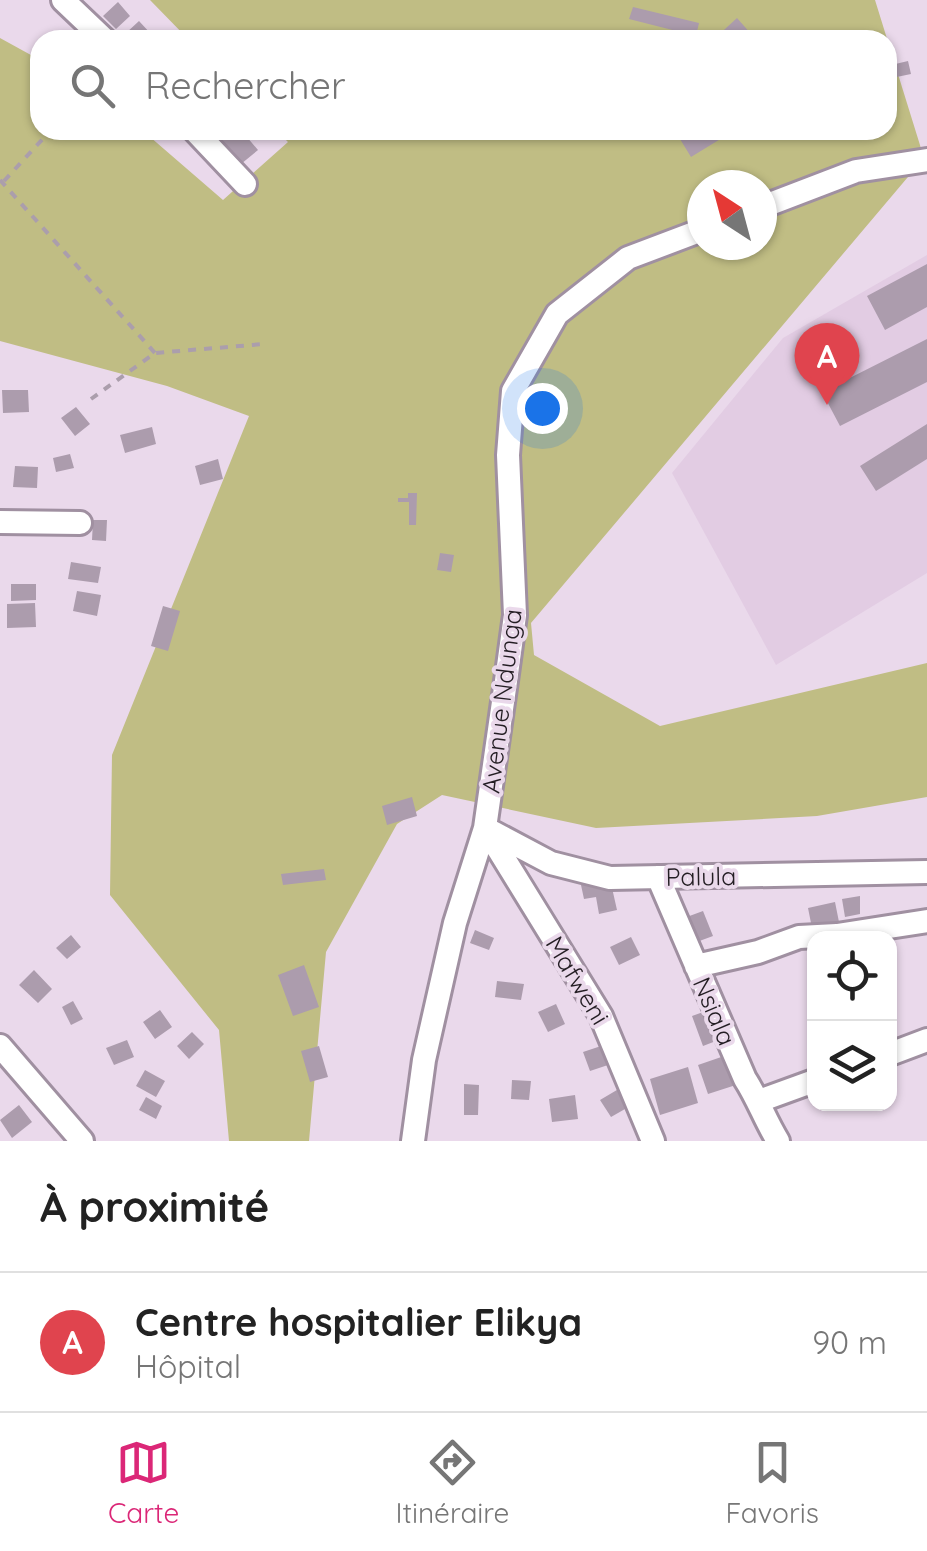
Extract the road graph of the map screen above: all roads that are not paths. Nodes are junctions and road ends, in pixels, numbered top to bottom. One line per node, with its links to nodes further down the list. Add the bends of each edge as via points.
1 (63, 0): 2 (street)
2 (94, 30)
3 (203, 140): 5 (street)
4 (927, 160): 6 (street, via 856,171)
5 (245, 184)
6 (777, 201)
7 (687, 236): 10 (street, Avenue Ndunga, via 628,258 557,314 513,391 508,455 515,615)
8 (0, 522): 9 (street)
9 (80, 523)
10 (486, 828): 12 (street, Palula, via 551,863 610,878); 21 (street, Avenue Ndunga, via 452,938); 22 (street, Mafweni, via 601,1016)
11 (927, 872): 12 (street, Palula)
12 (658, 877): 14 (street, Nsiala)
13 (927, 921): 14 (street, via 799,938)
14 (696, 966): 19 (street, Nsiala)
15 (927, 1040): 17 (street)
16 (0, 1046): 20 (street)
17 (897, 1051)
18 (807, 1083): 19 (street)
19 (759, 1100): 23 (street, Nsiala)
20 (82, 1141)
21 (413, 1141)
22 (653, 1141)
23 (778, 1141)

